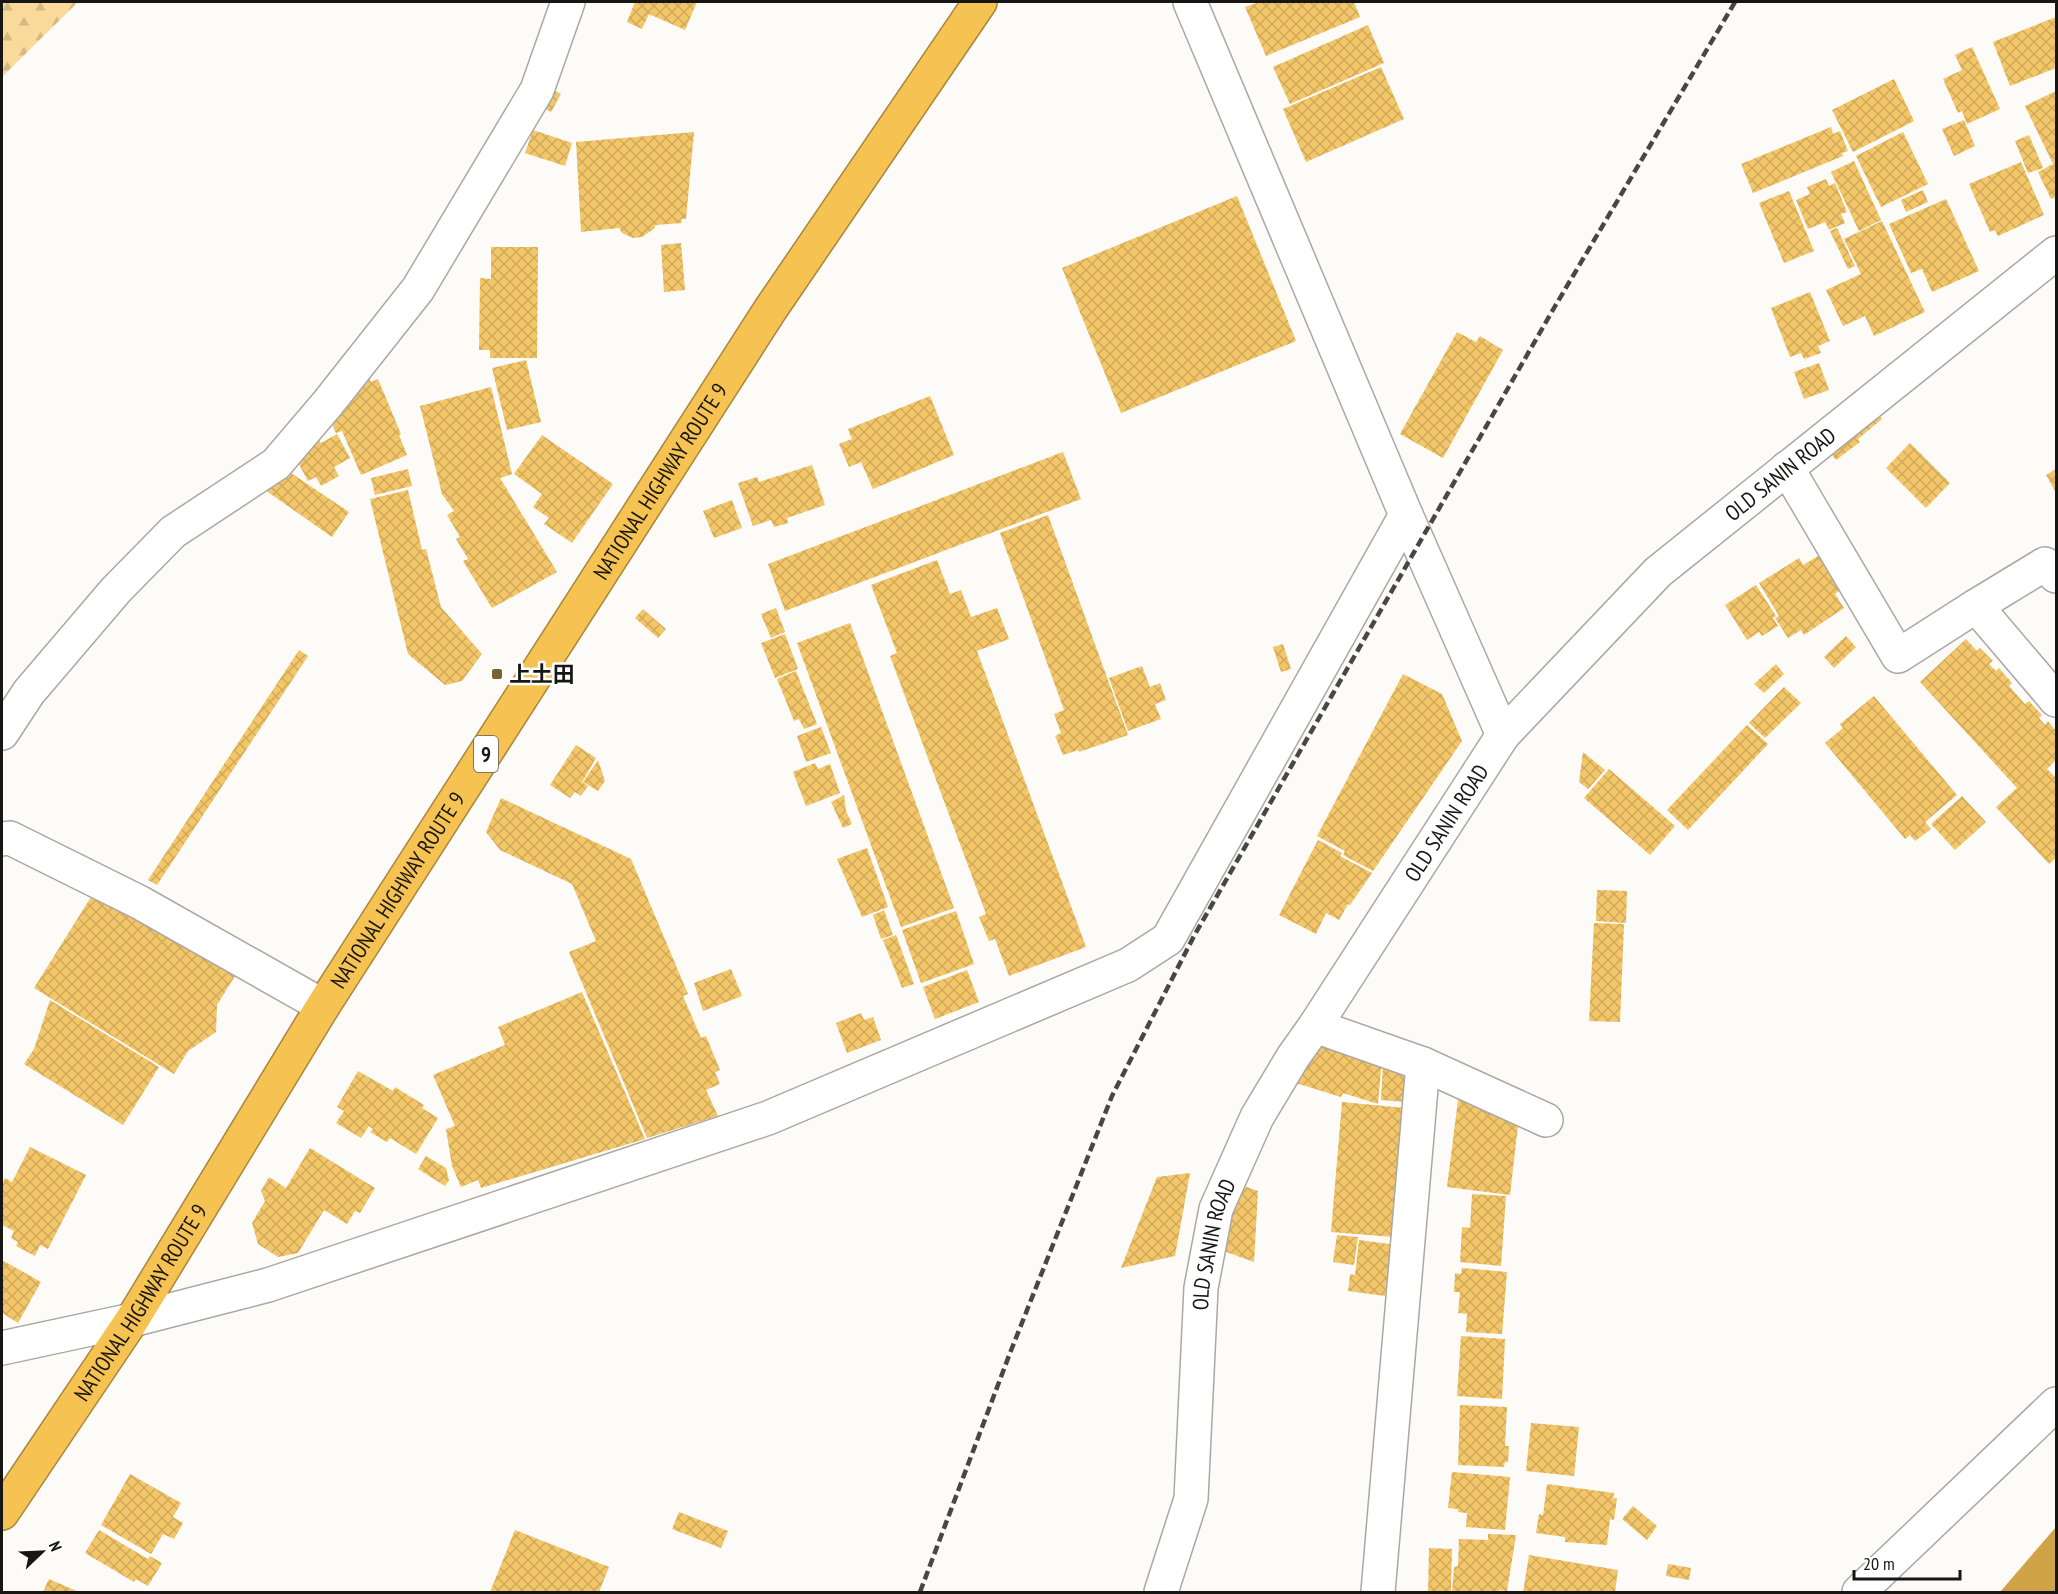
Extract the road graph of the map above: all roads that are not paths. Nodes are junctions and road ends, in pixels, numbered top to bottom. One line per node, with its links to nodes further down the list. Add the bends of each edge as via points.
1 (568, 2): 10 (street, via 537,90 418,289 276,464 173,532 116,590 29,692)
2 (980, 2): 13 (highway, NATIONAL HIGHWAY ROUTE 9 / 9, via 770,310)
3 (1190, 2): 6 (street)
4 (2056, 253): 5 (street, OLD SANIN ROAD)
5 (1787, 468): 8 (street, via 1898,656); 11 (street, OLD SANIN ROAD, via 1658,572)
6 (1406, 515): 11 (street); 17 (street, via 1168,939 1128,965 768,1118 268,1285)
7 (2056, 576): 8 (street, via 2045,564)
8 (1976, 606): 9 (street)
9 (2056, 700)
10 (2, 733)
11 (1503, 735): 14 (street, OLD SANIN ROAD)
12 (2, 839): 13 (street, via 10,838 139,902)
13 (323, 1006): 17 (highway, NATIONAL HIGHWAY ROUTE 9 / 9)
14 (1315, 1026): 15 (street); 21 (street, OLD SANIN ROAD, via 1257,1117 1216,1209 1201,1288 1191,1499)
15 (1423, 1064): 16 (street); 22 (street)
16 (1546, 1120)
17 (132, 1320): 18 (street); 20 (highway, NATIONAL HIGHWAY ROUTE 9 / 9)
18 (2, 1348)
19 (2056, 1404): 23 (street)
20 (2, 1513)
21 (1161, 1593)
22 (1378, 1593)
23 (1859, 1593)

